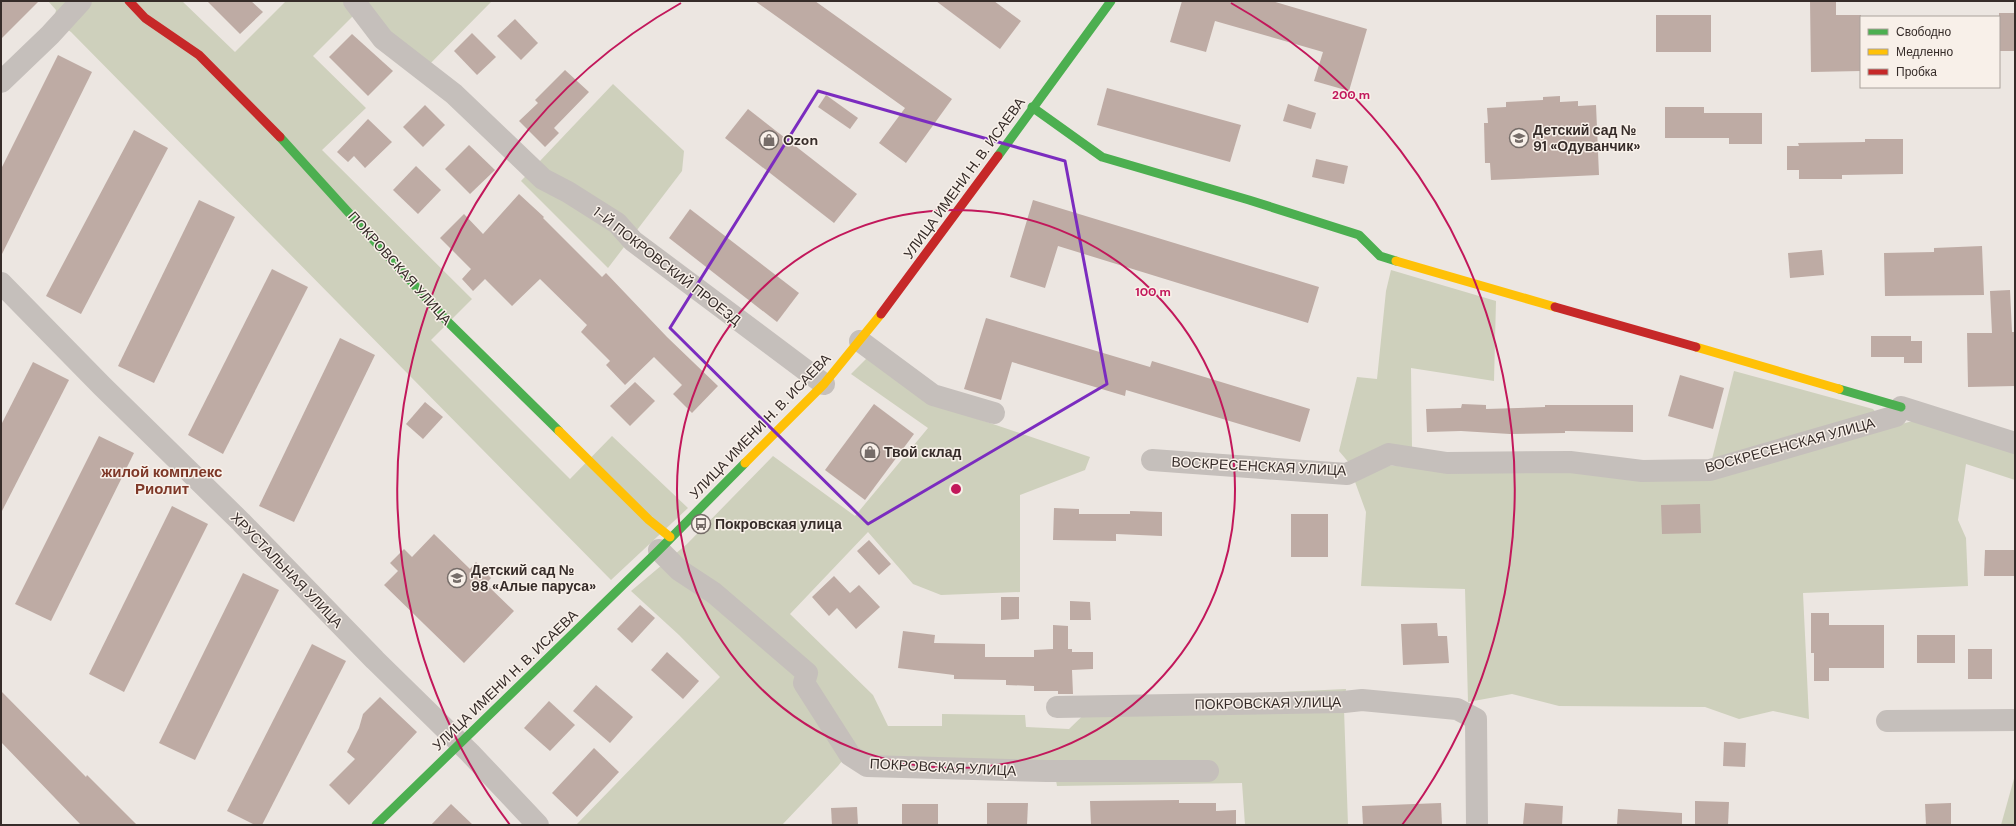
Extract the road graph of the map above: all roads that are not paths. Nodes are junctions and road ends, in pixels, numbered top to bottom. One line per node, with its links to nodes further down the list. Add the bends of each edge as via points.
1 (81, 1): 5 (street, via 50,36)
2 (129, 1): 14 (street, ПОКРОВСКАЯ УЛИЦА, via 145,18 199,55 286,142 447,321 649,520)
3 (354, 1): 9 (street, 1-Й ПОКРОВСКИЙ ПРОЕЗД, via 383,39 454,94 543,179 617,223 633,241)
4 (1111, 1): 6 (street, УЛИЦА ИМЕНИ Н. В. ИСАЕВА)
5 (1, 82)
6 (1032, 107): 8 (street, УЛИЦА ИМЕНИ Н. В. ИСАЕВА, via 924,258); 10 (street, via 1102,157 1359,235 1380,256)
7 (1, 283): 18 (street, ХРУСТАЛЬНАЯ УЛИЦА)
8 (860, 341): 9 (street, УЛИЦА ИМЕНИ Н. В. ИСАЕВА); 11 (street, via 933,395)
9 (824, 384): 14 (street, УЛИЦА ИМЕНИ Н. В. ИСАЕВА)
10 (1900, 407): 12 (street); 13 (street, ВОСКРЕСЕНСКАЯ УЛИЦА, via 1896,416 1710,470 1642,471 1570,462 1447,463 1388,454 1347,474)
11 (994, 413)
12 (2015, 443)
13 (1152, 460)
14 (665, 544): 18 (street, УЛИЦА ИМЕНИ Н. В. ИСАЕВА); 19 (street, ПОКРОВСКАЯ УЛИЦА, via 679,570 714,593 807,673 804,683 850,755 867,766 1047,771)
15 (1057, 707): 22 (street, ПОКРОВСКАЯ УЛИЦА, via 1362,700 1457,710 1476,718)
16 (2015, 720): 17 (street)
17 (1887, 721)
18 (460, 743): 20 (street, УЛИЦА ИМЕНИ Н. В. ИСАЕВА); 21 (street, ХРУСТАЛЬНАЯ УЛИЦА)
19 (1208, 771)
20 (376, 825)
21 (538, 825)
22 (1477, 825)

